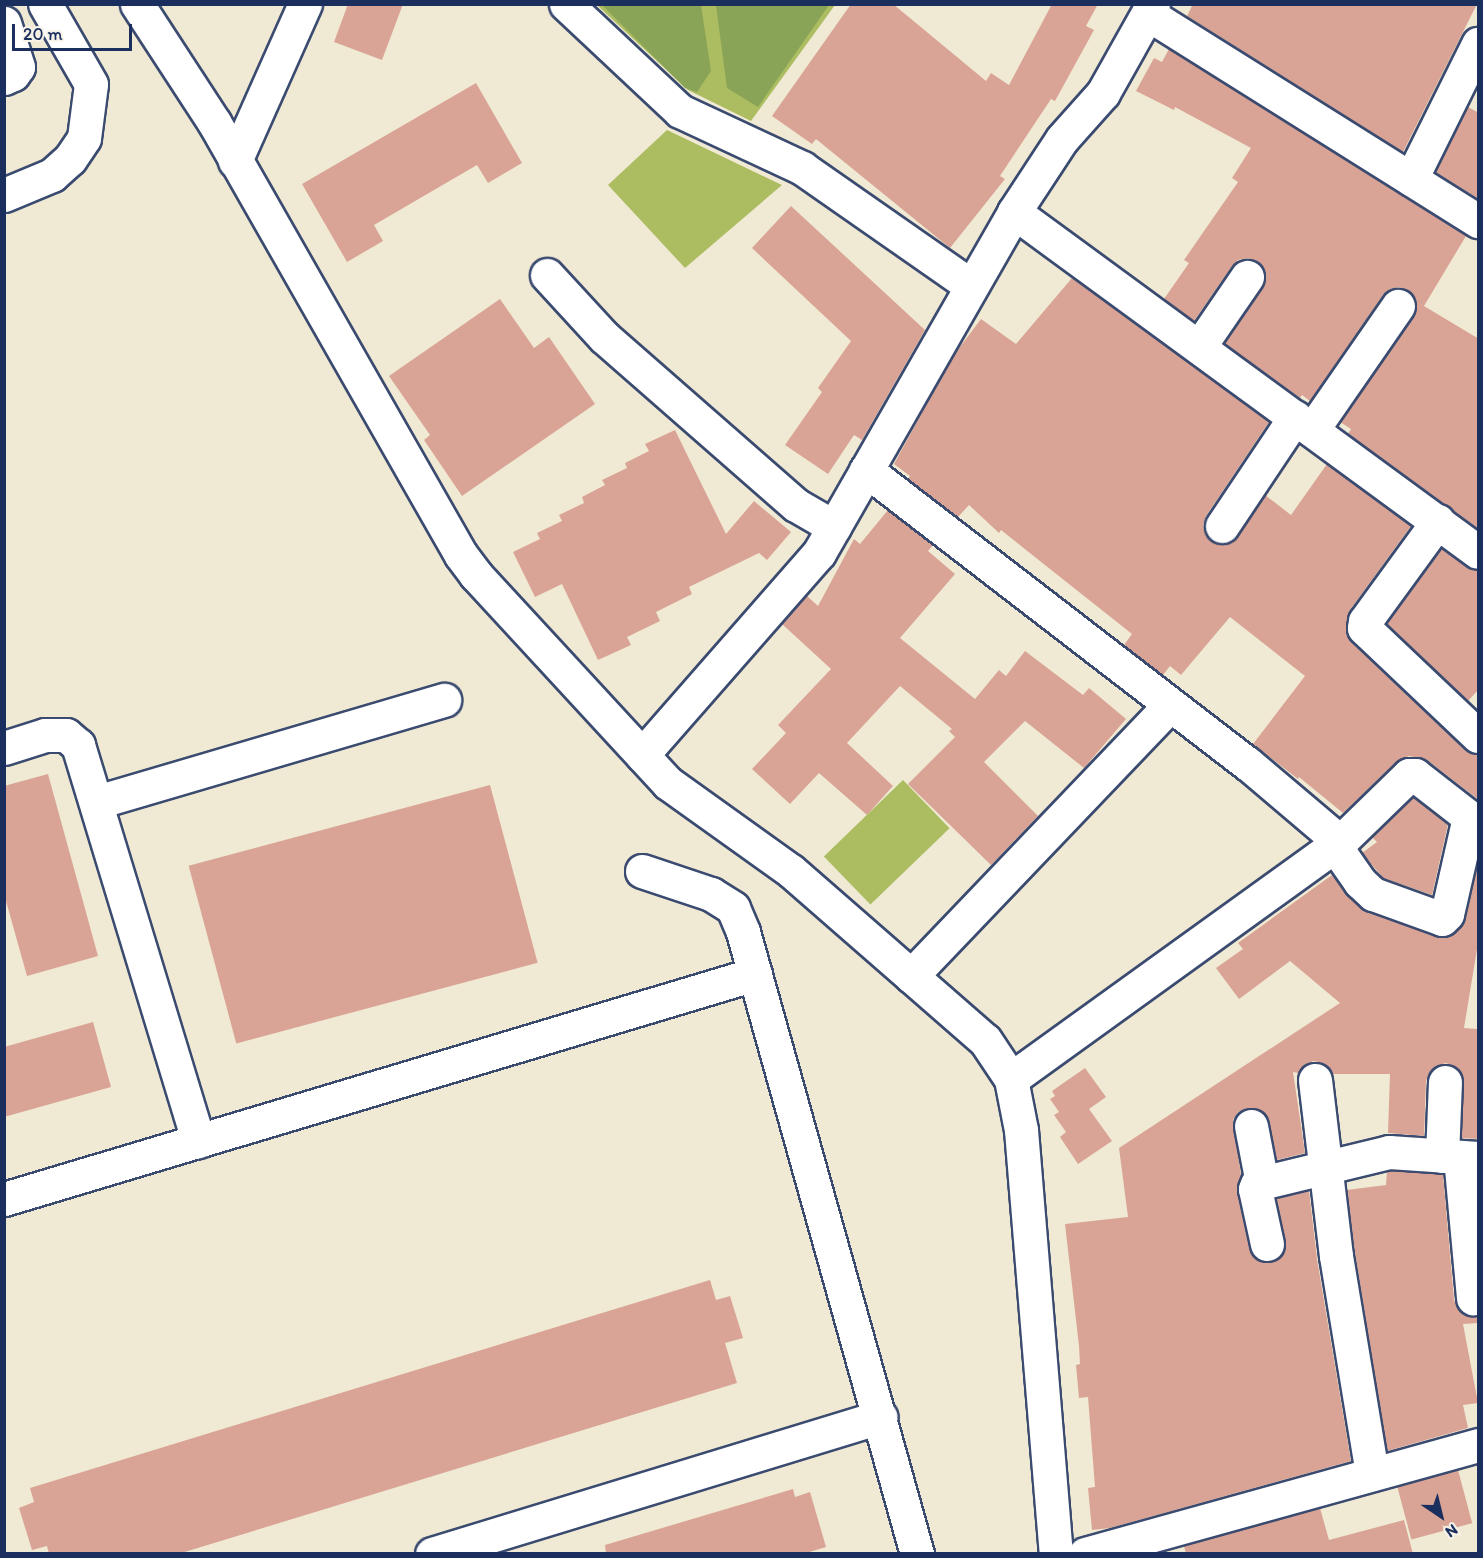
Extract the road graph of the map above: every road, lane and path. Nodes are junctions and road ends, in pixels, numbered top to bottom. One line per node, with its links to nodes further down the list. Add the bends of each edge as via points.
1 (45, 4): 12 (street, via 91,84 84,138 70,159 52,175)
2 (137, 4): 10 (street)
3 (305, 4): 10 (street)
4 (566, 4): 17 (street, via 680,111 802,168)
5 (1151, 9): 11 (street); 13 (street, via 1102,93 1062,139)
6 (4, 23): 8 (street, via 18,67)
7 (1479, 44): 9 (street)
8 (4, 78)
9 (1468, 91): 11 (street)
10 (235, 161): 30 (street, via 461,555 492,594)
11 (1411, 179): 14 (street)
12 (4, 195)
13 (1014, 212): 17 (street); 19 (street)
14 (1479, 221)
15 (547, 275): 24 (street, via 604,337 771,484 796,505)
16 (1247, 277): 19 (street)
17 (971, 286): 21 (street)
18 (1398, 306): 20 (street)
19 (1199, 347): 20 (street)
20 (1304, 423): 22 (street); 23 (street)
21 (866, 470): 24 (street); 27 (street)
22 (1438, 521): 25 (street); 28 (street, via 1365,621 1364,628)
23 (1222, 526)
24 (834, 527): 30 (street, via 819,553)
25 (1479, 552)
26 (444, 700): 31 (street)
27 (1170, 705): 33 (street, via 1246,763); 36 (street)
28 (1479, 736)
29 (4, 748): 31 (street, via 45,735 66,735 78,745)
30 (642, 756): 36 (street, via 668,783 791,871)
31 (97, 802): 41 (street)
32 (1476, 818): 33 (street, via 1409,775); 33 (street, via 1447,914 1442,919 1373,894 1360,882)
33 (1337, 844): 37 (street)
34 (642, 871): 35 (street, via 711,894 733,908)
35 (755, 974): 41 (street); 48 (street)
36 (911, 976): 37 (street, via 985,1040)
37 (1011, 1079): 53 (street, via 1021,1130)
38 (1314, 1080): 43 (street)
39 (1445, 1082): 42 (street)
40 (1251, 1126): 44 (street)
41 (198, 1141): 45 (street)
42 (1460, 1157): 43 (street, via 1389,1152); 47 (street)
43 (1325, 1167): 44 (street); 50 (street)
44 (1262, 1183): 46 (street, via 1255,1189)
45 (4, 1200)
46 (1267, 1244)
47 (1473, 1298)
48 (881, 1418): 51 (street); 52 (street)
49 (1479, 1445): 50 (street)
50 (1372, 1474): 54 (street)
51 (432, 1554)
52 (917, 1554)
53 (1056, 1554)
54 (1084, 1554)

